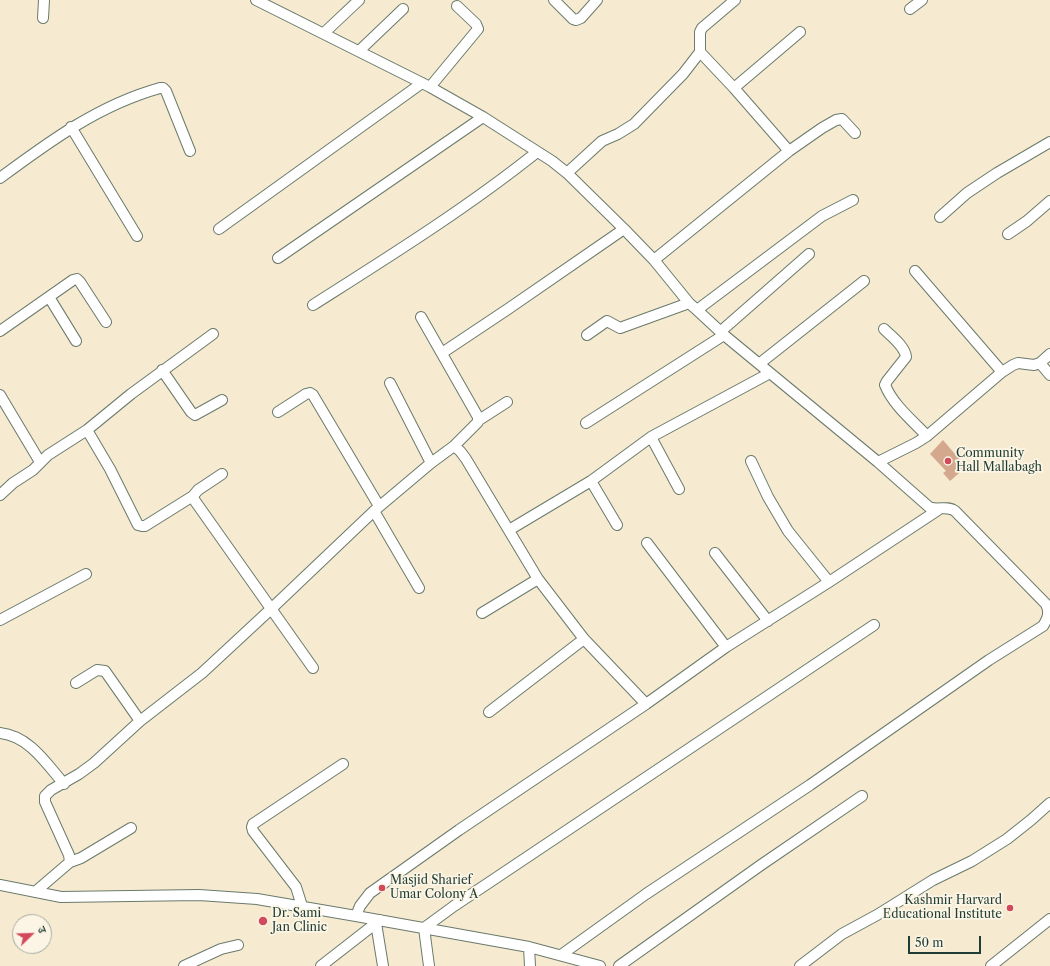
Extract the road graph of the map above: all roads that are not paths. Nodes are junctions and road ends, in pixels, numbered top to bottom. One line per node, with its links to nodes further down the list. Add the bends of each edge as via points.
1 (44, 0): 11 (street)
2 (358, 0): 13 (street)
3 (554, 0): 4 (street, via 576,20)
4 (597, 0)
5 (735, 0): 15 (street, via 702,28)
6 (922, 0): 10 (street)
7 (260, 1): 13 (street)
8 (457, 6): 16 (street, via 478,29)
9 (403, 9): 14 (street)
10 (910, 9)
11 (42, 18)
12 (800, 32): 17 (street)
13 (324, 33): 14 (street)
14 (359, 51): 16 (street)
15 (700, 52): 17 (street); 25 (street, via 683,74 639,120 602,141)
16 (426, 85): 18 (street); 30 (street)
17 (734, 88): 23 (street)
18 (483, 117): 24 (street); 35 (street)
19 (71, 127): 22 (street, via 134,96 163,88); 26 (street); 33 (street)
20 (855, 133): 23 (street, via 842,119 836,120)
21 (1050, 142): 29 (street, via 967,193)
22 (190, 151)
23 (789, 151): 36 (street)
24 (537, 152): 25 (street); 41 (street, via 436,226)
25 (567, 173): 31 (street)
26 (0, 178)
27 (853, 200): 42 (street, via 822,216)
28 (1050, 201): 32 (street)
29 (940, 217)
30 (219, 229)
31 (624, 229): 36 (street); 51 (street)
32 (1008, 234)
33 (137, 236)
34 (809, 254): 47 (street)
35 (278, 258)
36 (654, 260): 40 (street)
37 (915, 271): 56 (street)
38 (864, 281): 54 (street)
39 (49, 297): 44 (street, via 77,279); 46 (street); 50 (street)
40 (689, 303): 42 (street); 49 (street, via 620,328 607,321)
41 (314, 305)
42 (697, 310): 47 (street)
43 (422, 317): 51 (street)
44 (106, 322)
45 (884, 329): 67 (street, via 906,353 906,357 885,385 894,401)
46 (0, 331)
47 (722, 333): 54 (street); 65 (street)
48 (213, 334): 55 (street)
49 (587, 335)
50 (76, 341)
51 (442, 353): 64 (street)
52 (1050, 354): 53 (street)
53 (1040, 363): 56 (street, via 1013,365); 58 (street)
54 (759, 364): 57 (street)
55 (162, 370): 61 (street, via 195,415); 66 (street)
56 (1002, 372): 67 (street)
57 (770, 373): 68 (street); 72 (street)
58 (1050, 375)
59 (390, 383): 73 (street)
60 (0, 395): 71 (street)
61 (222, 400)
62 (507, 402): 64 (street)
63 (278, 412): 79 (street, via 306,394 313,395)
64 (479, 420): 69 (street)
65 (586, 423)
66 (86, 430): 71 (street); 78 (street, via 110,469 138,525 145,526)
67 (928, 436): 72 (street)
68 (651, 437): 75 (street); 76 (street)
69 (454, 446): 73 (street); 82 (street, via 466,459)
70 (751, 461): 87 (street, via 759,481 785,525)
71 (40, 462): 77 (street)
72 (878, 462): 80 (street, via 929,507)
73 (431, 463): 79 (street)
74 (222, 474): 78 (street)
75 (591, 481): 81 (street); 82 (street)
76 (679, 489)
77 (0, 495)
78 (193, 496): 89 (street, via 198,507)
79 (376, 509): 88 (street); 89 (street)
80 (938, 510): 87 (street); 94 (street, via 952,508 1046,604 1049,610)
81 (617, 525)
82 (509, 530): 86 (street)
83 (647, 543): 96 (street)
84 (716, 553): 92 (street)
85 (86, 574): 91 (street)
86 (538, 579): 90 (street); 95 (street)
87 (829, 582): 92 (street)
88 (419, 588)
89 (271, 609): 97 (street); 101 (street, via 202,673)
90 (482, 613)
91 (0, 620)
92 (768, 621): 96 (street)
93 (874, 626): 115 (street)
94 (1046, 628): 118 (street, via 989,660)
95 (584, 639): 99 (street); 100 (street)
96 (726, 647): 99 (street)
97 (313, 668)
98 (76, 683): 101 (street, via 97,670 105,671)
99 (646, 704): 112 (street, via 370,893)
100 (490, 712)
101 (140, 721): 104 (street, via 94,763)
102 (0, 733): 104 (street, via 20,739 38,753)
103 (343, 764): 111 (street, via 252,827 296,887)
104 (64, 784): 108 (street, via 51,790 45,796 45,802)
105 (862, 796): 125 (street)
106 (1050, 802): 126 (street, via 1007,839 842,934)
107 (131, 828): 108 (street)
108 (70, 862): 110 (street)
109 (0, 885): 110 (street)
110 (35, 892): 111 (street, via 61,897 230,896)
111 (302, 906): 112 (street)
112 (356, 916): 114 (street)
113 (1050, 919): 127 (street)
114 (378, 922): 115 (street); 120 (street); 121 (street)
115 (424, 928): 117 (street); 122 (street)
116 (238, 946): 119 (street, via 221,949)
117 (529, 947): 118 (street); 123 (street)
118 (561, 955): 124 (street)
119 (184, 966)
120 (321, 966)
121 (382, 966)
122 (429, 966)
123 (530, 966)
124 (600, 966)
125 (619, 966)
126 (800, 966)
127 (991, 966)

